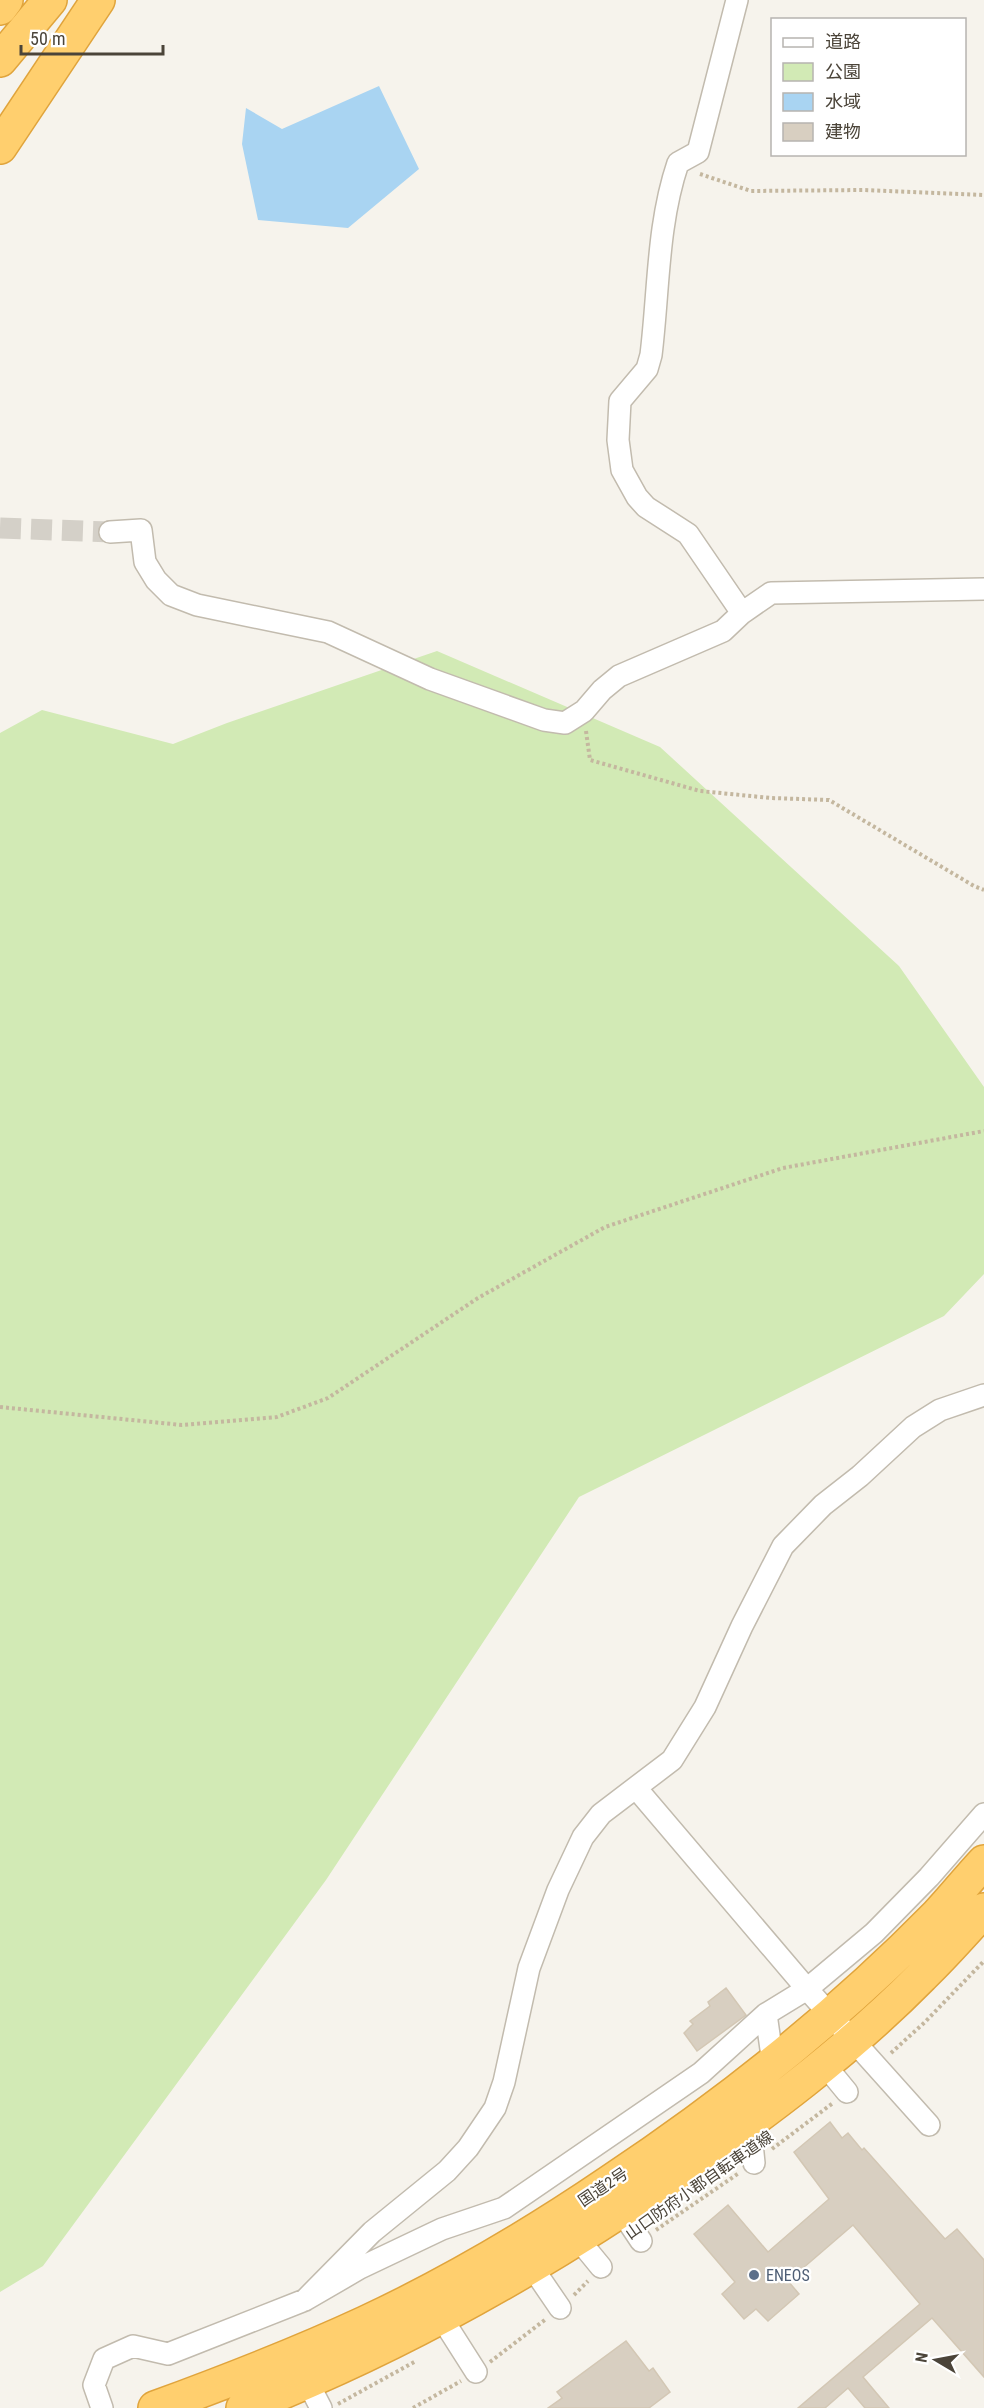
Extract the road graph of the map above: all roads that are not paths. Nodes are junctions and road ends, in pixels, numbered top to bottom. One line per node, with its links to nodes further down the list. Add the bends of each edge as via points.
1 (6, 0): 5 (highway)
2 (50, 0): 6 (highway)
3 (98, 0): 7 (highway)
4 (736, 0): 10 (street, via 698,152 678,163 669,189 662,224 651,355 647,369 620,401 618,440 622,470 637,497 688,534)
5 (0, 8)
6 (0, 60)
7 (0, 147)
8 (110, 532): 10 (street, via 141,530 145,562 171,595 197,605 328,632 430,679 544,720 565,723 584,711 619,676 723,631)
9 (984, 589): 10 (street, via 771,593)
10 (742, 613)
11 (984, 1395): 12 (street, via 940,1410 913,1427 823,1504 783,1546 705,1707 672,1760)
12 (636, 1788): 16 (street); 31 (street, via 601,1814 583,1837 558,1890 530,1968 495,2108 447,2171 372,2232)
13 (984, 1814): 16 (street, via 874,1933)
14 (984, 1862): 18 (highway, 国道2号, via 924,1928)
15 (984, 1910): 19 (highway, 国道2号, via 922,1976)
16 (807, 1989): 17 (street); 18 (street)
17 (766, 2014): 20 (street); 31 (street, via 701,2073 504,2208 442,2229 360,2268)
18 (831, 2015): 19 (street); 20 (highway, 国道2号)
19 (853, 2040): 21 (highway, 国道2号); 24 (street)
20 (773, 2063): 37 (highway, 国道2号, via 653,2154 474,2267 366,2322 260,2369)
21 (824, 2064): 22 (street); 23 (highway, 国道2号)
22 (847, 2092)
23 (750, 2124): 25 (street); 26 (highway, 国道2号)
24 (929, 2125)
25 (754, 2163)
26 (621, 2211): 27 (highway, 国道2号); 28 (street)
27 (578, 2239): 29 (highway, 国道2号); 30 (street)
28 (641, 2241)
29 (532, 2266): 32 (street); 33 (highway, 国道2号)
30 (601, 2267)
31 (305, 2300): 36 (street, via 168,2354 133,2346 104,2359 94,2385)
32 (560, 2308)
33 (441, 2317): 34 (street); 35 (highway, 国道2号)
34 (476, 2372)
35 (314, 2396): 38 (highway, 国道2号)
36 (102, 2408)
37 (155, 2408)
38 (243, 2408)

